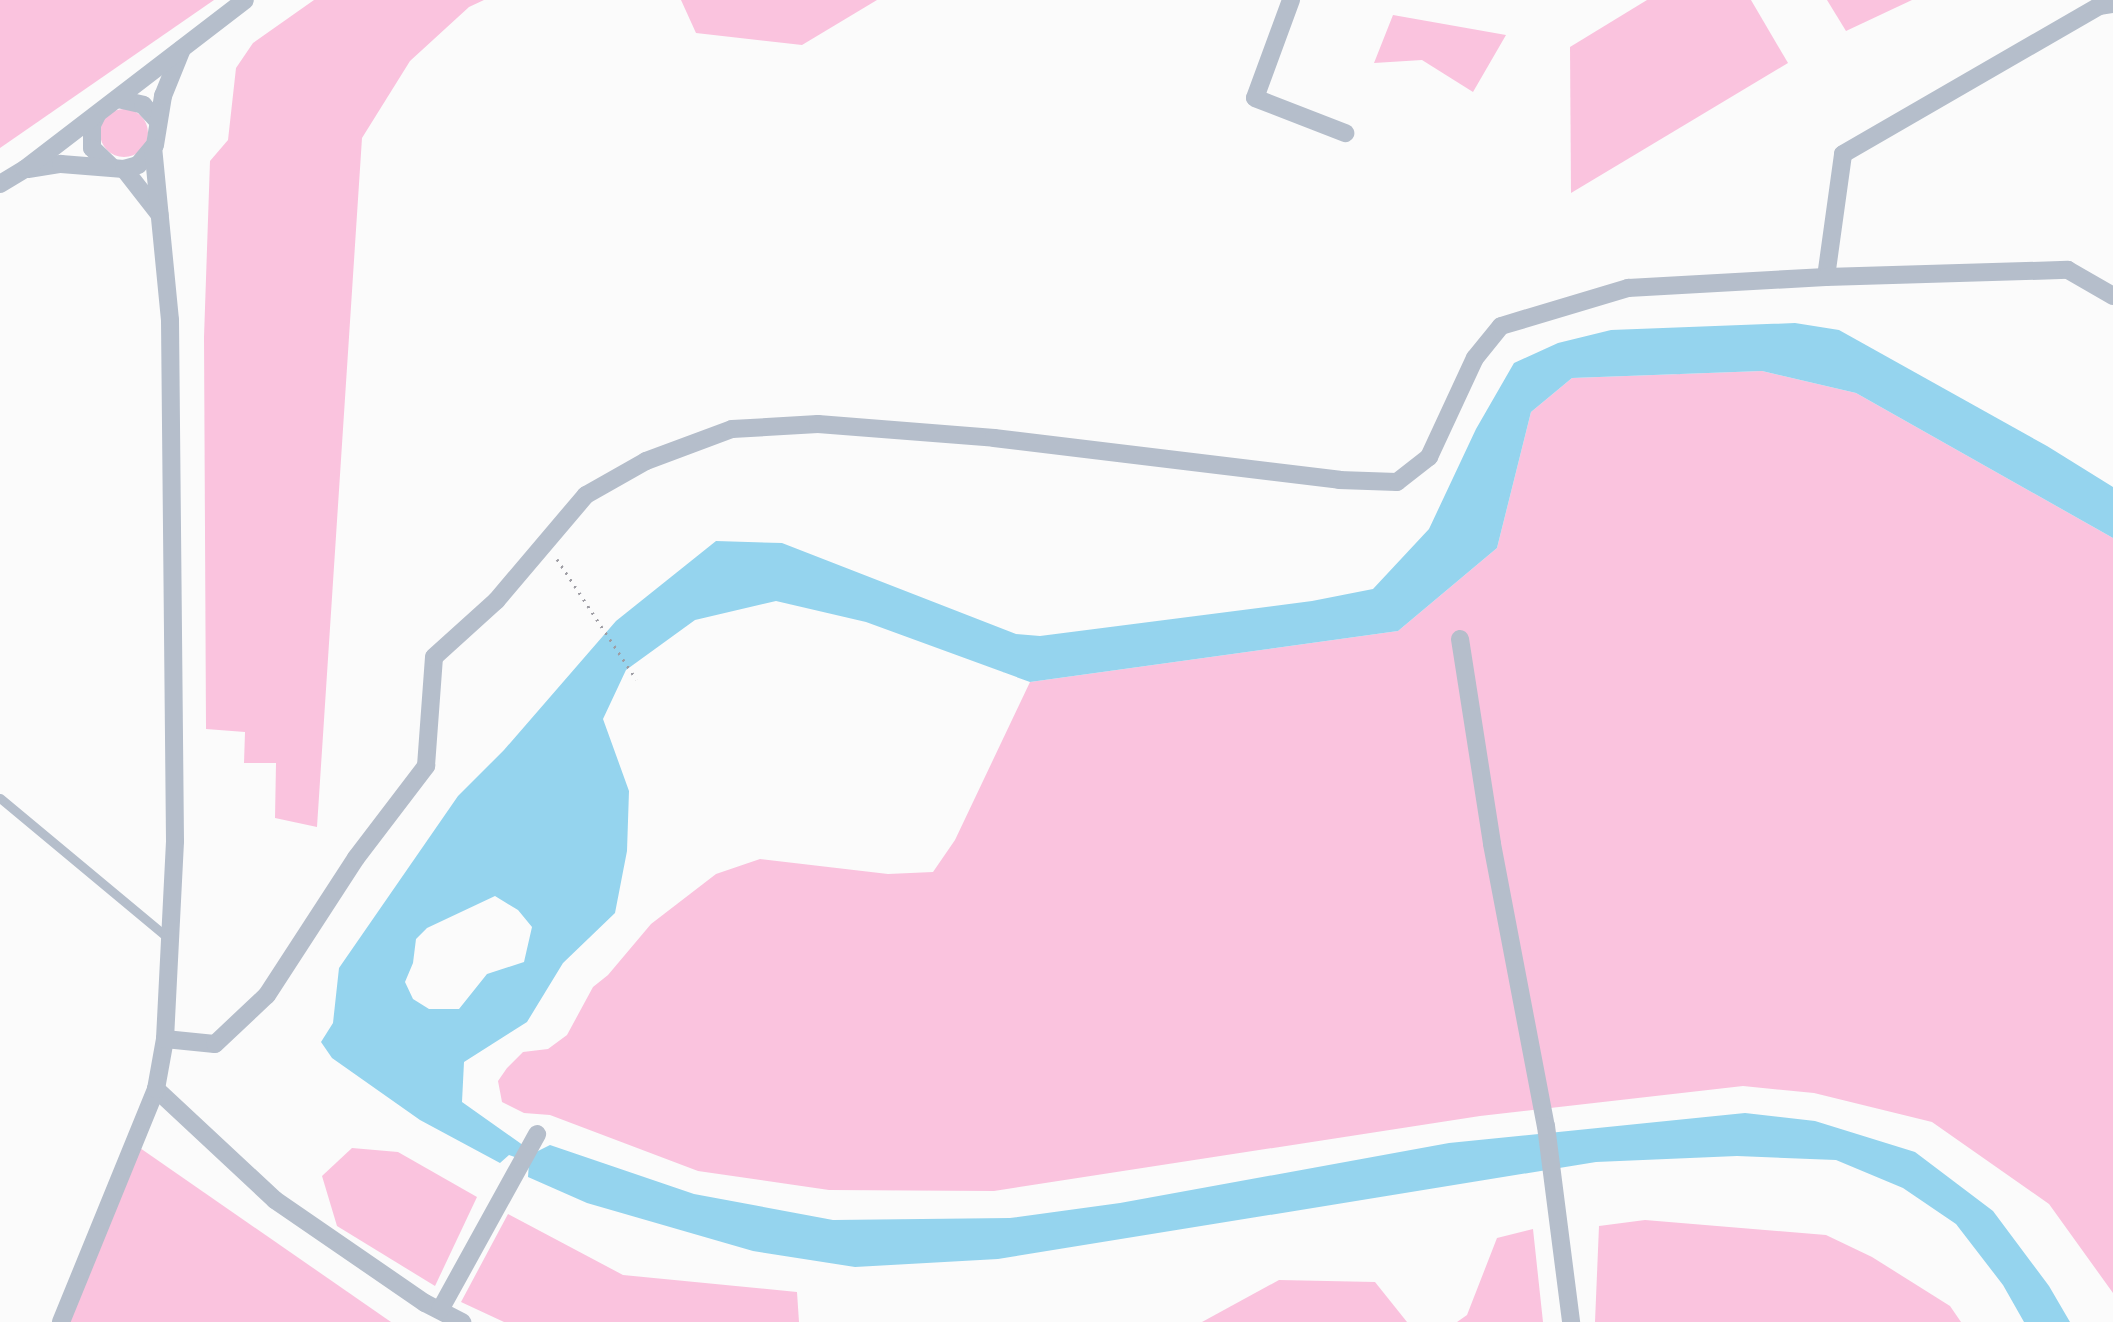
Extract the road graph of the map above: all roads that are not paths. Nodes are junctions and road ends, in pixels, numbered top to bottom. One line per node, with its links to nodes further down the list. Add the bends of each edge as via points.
1 (245, 0): 4 (street)
2 (1291, 0): 8 (street, via 1255,98)
3 (2113, 4): 14 (street, via 2099,6 1843,154)
4 (185, 43): 5 (street); 7 (street)
5 (118, 99): 6 (street); 7 (street, via 143,105)
6 (99, 113): 10 (street, via 92,125 92,148); 11 (street)
7 (158, 121): 9 (street)
8 (1345, 133)
9 (153, 148): 10 (street, via 138,165); 13 (street)
10 (118, 168): 11 (street, via 61,164); 13 (street)
11 (25, 169): 12 (street)
12 (0, 184)
13 (161, 217): 18 (street, via 170,320 175,841)
14 (1826, 277): 15 (street, via 2068,270); 19 (street, via 1628,288 1501,326 1475,358 1429,457 1397,482 818,424 732,429 646,461 586,495 496,601 434,657 426,766 356,858 267,995 215,1044)
15 (2113, 296)
16 (1460, 639): 25 (street, via 1492,844 1546,1126)
17 (0, 798): 18 (lane)
18 (171, 941): 19 (street)
19 (165, 1039): 20 (street)
20 (156, 1089): 22 (street, via 275,1200); 23 (street)
21 (537, 1134): 22 (street)
22 (440, 1310): 24 (street)
23 (61, 1322)
24 (462, 1322)
25 (1571, 1322)

